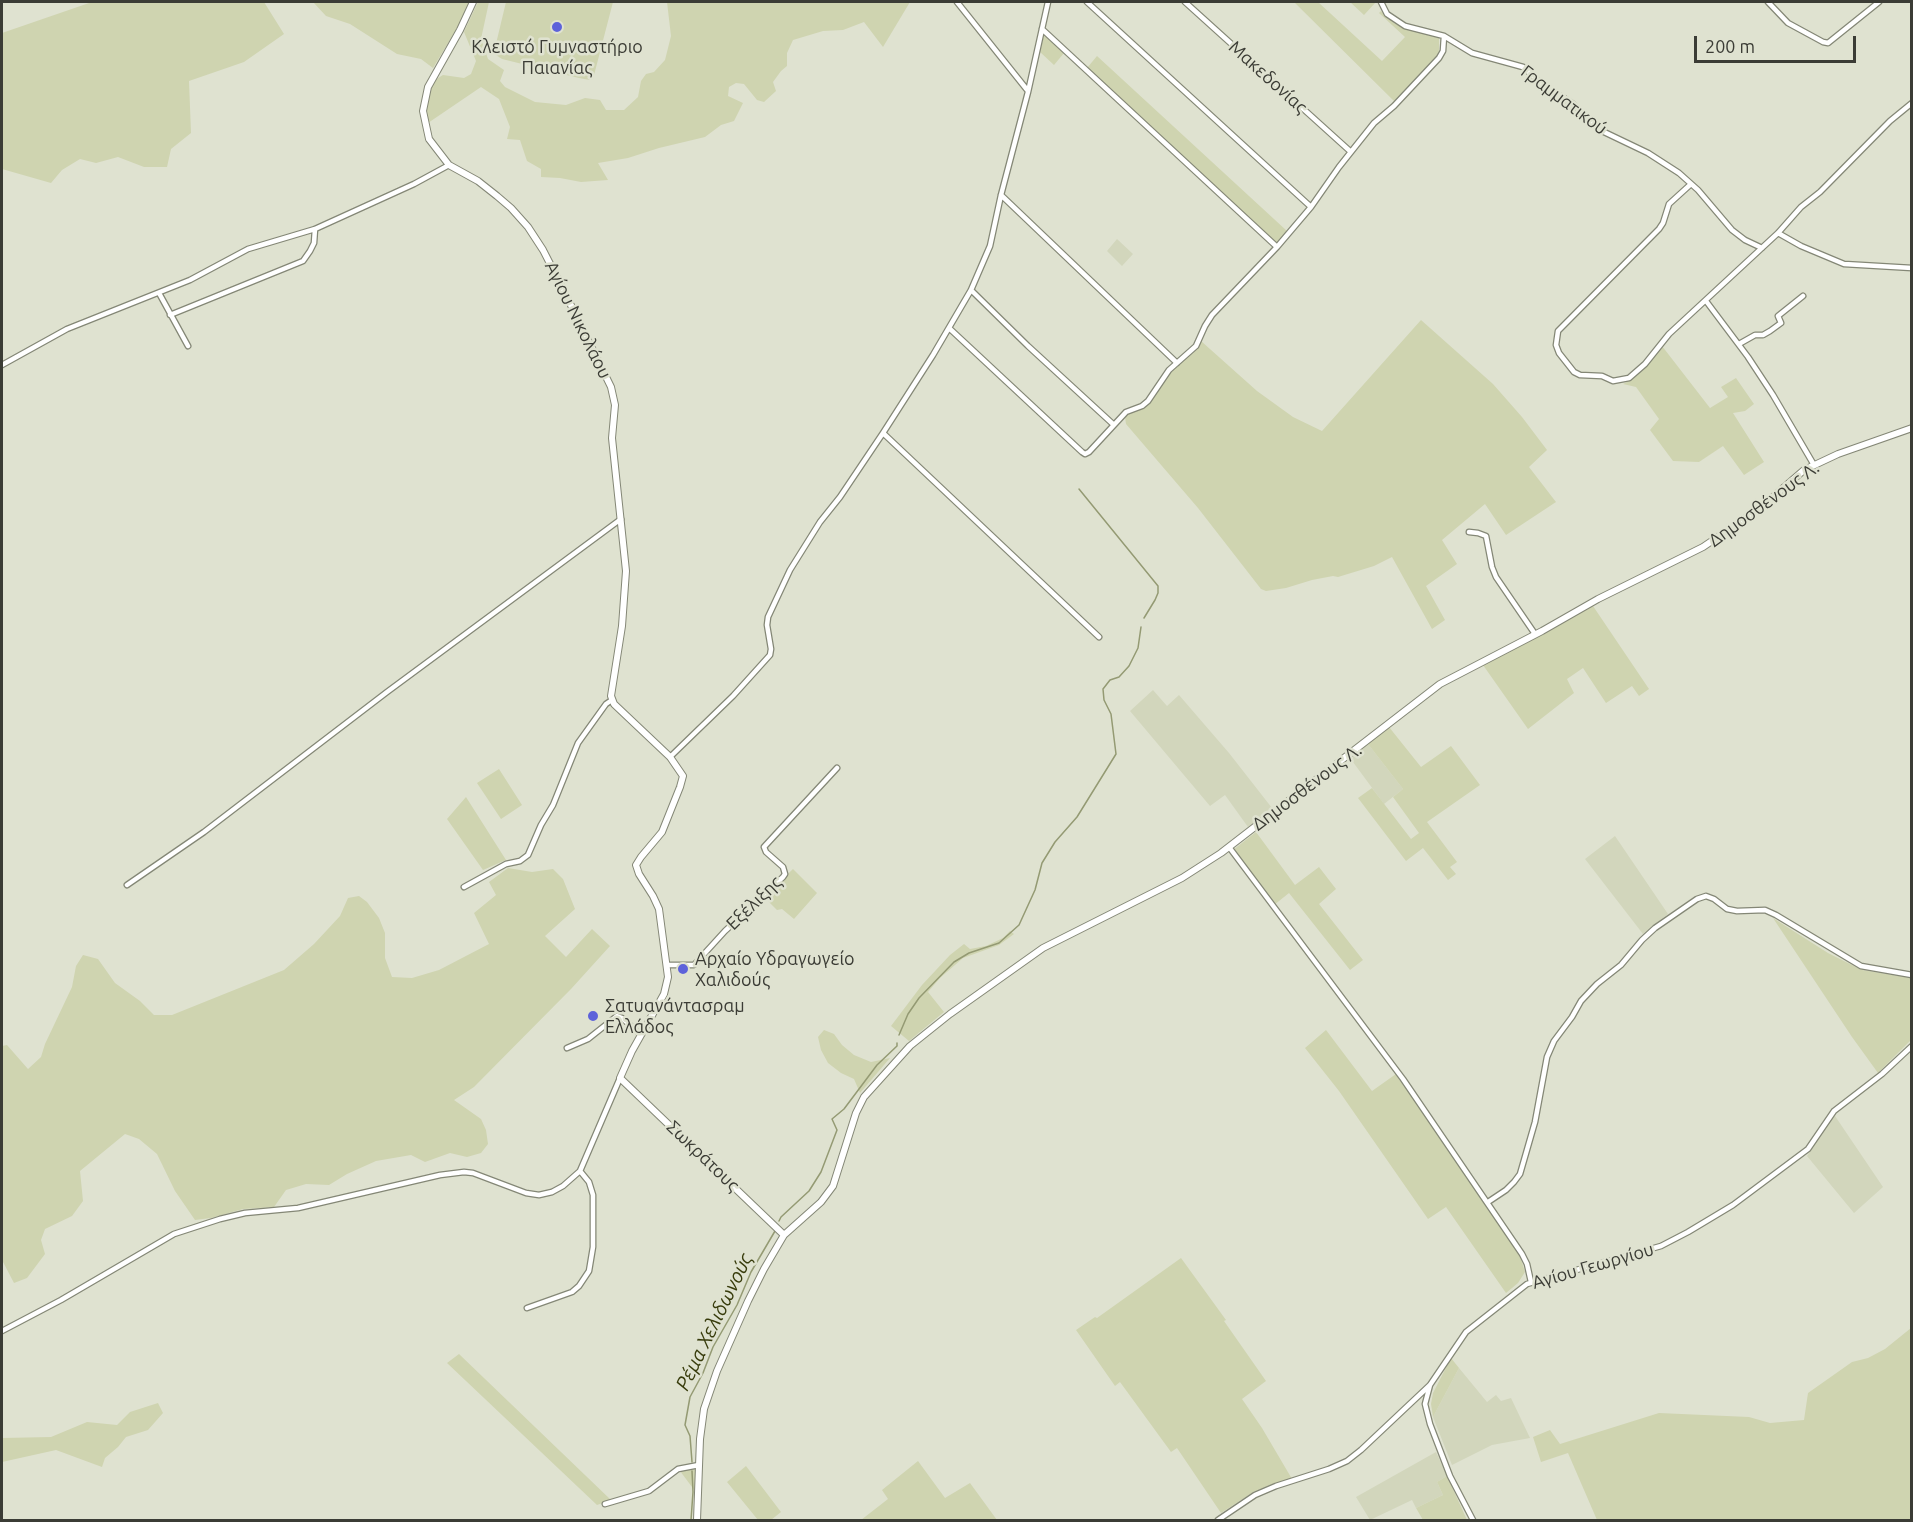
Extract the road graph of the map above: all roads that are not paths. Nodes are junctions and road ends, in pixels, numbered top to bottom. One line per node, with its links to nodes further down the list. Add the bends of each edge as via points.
1 (474, 2): 14 (street, Αγίου Νικολάου, via 428,87 423,111 429,139)
2 (957, 2): 11 (street)
3 (1048, 2): 9 (street)
4 (1087, 2): 17 (street)
5 (1185, 2): 13 (street, Μακεδονίας)
6 (1381, 2): 10 (street, Γραμματικού, via 1393,20)
7 (1768, 2): 8 (street, via 1788,23 1828,43)
8 (1879, 2)
9 (1041, 29): 11 (street); 20 (street)
10 (1444, 36): 13 (street, via 1438,58); 15 (street, Γραμματικού, via 1472,53 1523,67 1574,104 1602,131 1648,153)
11 (1028, 92): 16 (street)
12 (1911, 103): 19 (street)
13 (1351, 152): 17 (street)
14 (448, 165): 18 (street); 37 (street, Αγίου Νικολάου, via 478,181 528,227 567,298 615,405 612,438)
15 (1691, 184): 21 (street, Γραμματικού, via 1732,230); 26 (street, via 1669,204 1659,229 1562,324 1557,337 1559,353 1580,375 1613,381 1629,378)
16 (1001, 195): 23 (street, via 990,246); 31 (street)
17 (1311, 207): 20 (street)
18 (315, 229): 24 (street, via 248,249); 27 (street, via 314,243 303,261)
19 (1778, 233): 21 (street); 22 (street, via 1844,264)
20 (1277, 247): 31 (street, via 1224,302 1205,326 1196,346)
21 (1761, 248): 26 (street)
22 (1911, 268)
23 (971, 290): 28 (street); 33 (street)
24 (159, 292): 27 (street); 32 (street, via 67,328)
25 (1803, 296): 29 (street, via 1778,316 1780,323 1770,331)
26 (1706, 301): 29 (street)
27 (171, 315): 30 (street)
28 (949, 328): 33 (street, via 1085,454); 35 (street)
29 (1739, 344): 36 (street)
30 (188, 346)
31 (1176, 363): 33 (street, via 1148,401 1126,412)
32 (2, 365)
33 (1114, 425)
34 (1911, 428): 36 (street, Δημοσθένους Λ.)
35 (883, 434): 40 (street); 42 (street, via 820,522 776,597 767,625 770,655)
36 (1814, 465): 39 (street, Δημοσθένους Λ., via 1703,547)
37 (621, 518): 41 (street, Αγίου Νικολάου, via 625,601); 45 (street, via 204,832)
38 (1468, 532): 39 (street, via 1486,536 1496,578)
39 (1535, 634): 44 (street, Δημοσθένους Λ., via 1440,684)
40 (1099, 638)
41 (612, 700): 42 (street); 46 (street, via 578,744 528,855)
42 (670, 757): 47 (street, via 682,776 681,787 662,832 636,865 659,909)
43 (837, 768): 47 (street, Εξέλιξης, via 764,847 785,870 783,877 694,965)
44 (1229, 847): 54 (street, via 1402,1078); 55 (street, Δημοσθένους Λ., via 1182,878 1043,948 910,1046 864,1097 832,1186 821,1202)
45 (127, 885)
46 (464, 887)
47 (668, 965): 49 (street, via 664,994)
48 (1911, 975): 54 (street, via 1861,966 1765,910 1737,911 1706,896 1697,899 1655,928 1581,1001 1547,1057 1536,1122 1520,1174)
49 (640, 1035): 51 (street, via 617,1016 588,1040); 52 (street)
50 (1911, 1046): 56 (street, Αγίου Γεωργίου, via 1834,1111 1808,1149 1733,1205 1661,1246)
51 (567, 1048)
52 (621, 1078): 53 (street); 55 (street, Σωκράτους)
53 (580, 1171): 57 (street, via 593,1195 589,1271 572,1292); 58 (street, via 563,1186 539,1195 464,1172 298,1208 220,1219 174,1234)
54 (1488, 1202): 56 (street, via 1522,1254)
55 (784, 1235): 60 (street, Δημοσθένους Λ., via 717,1371 703,1415)
56 (1531, 1282): 59 (street, Αγίου Γεωργίου, via 1466,1332)
57 (527, 1308)
58 (2, 1331)
59 (1430, 1385): 63 (street, Αγίου Γεωργίου, via 1347,1461 1255,1495); 64 (street, via 1425,1404 1430,1424)
60 (699, 1465): 61 (street, via 678,1469 649,1491); 62 (street, Δημοσθένους Λ.)
61 (605, 1504)
62 (697, 1521)
63 (1218, 1521)
64 (1473, 1521)

